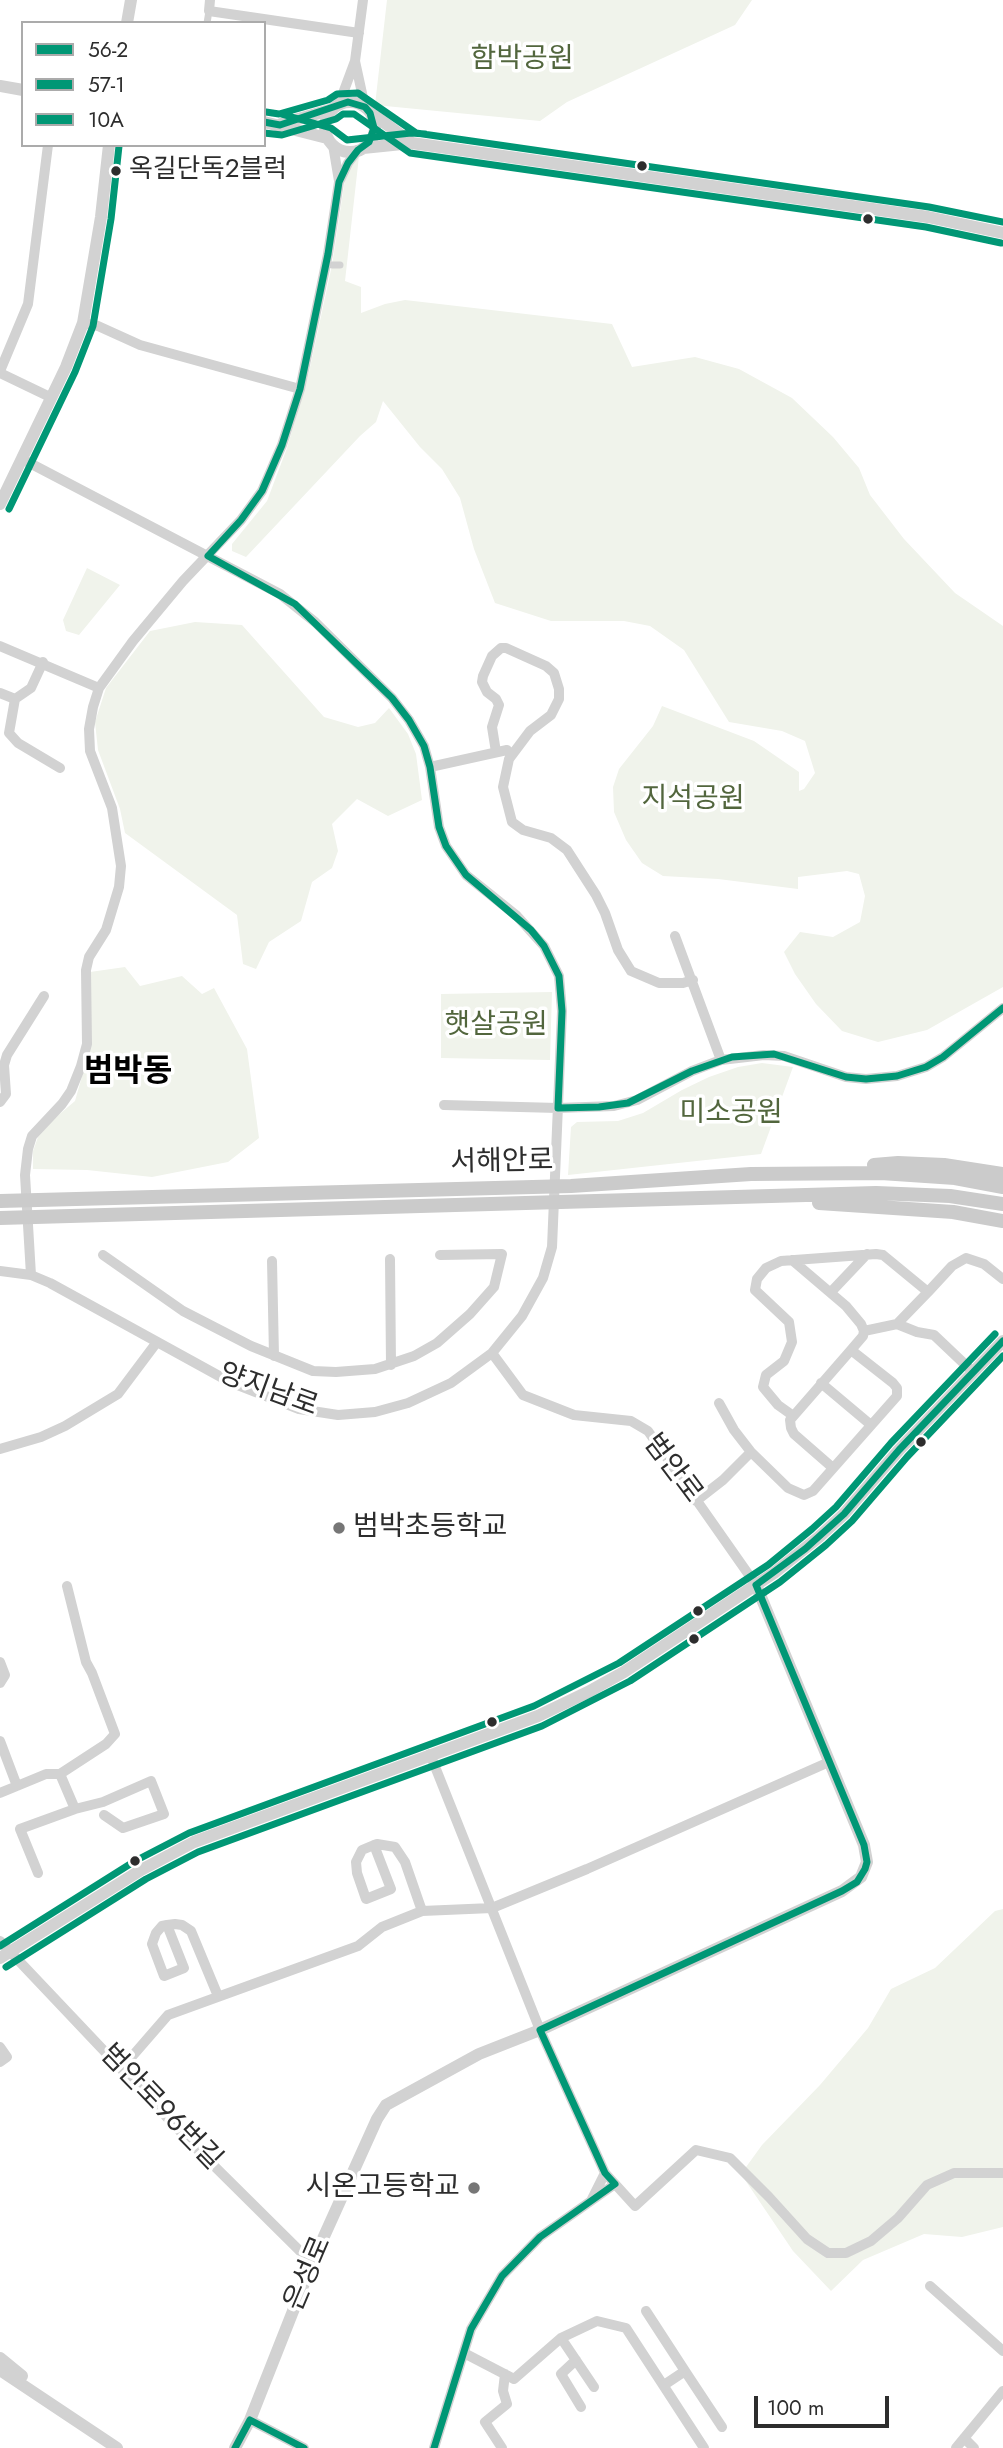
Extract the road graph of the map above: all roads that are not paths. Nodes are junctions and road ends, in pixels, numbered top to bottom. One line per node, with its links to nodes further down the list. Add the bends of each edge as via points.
1 (131, 0): 4 (street)
2 (363, 0): 5 (street)
3 (209, 6): 5 (street)
4 (127, 21)
5 (359, 33): 6 (street)
6 (355, 61): 9 (street); 10 (street)
7 (0, 86): 8 (street)
8 (21, 89)
9 (336, 107): 10 (street, via 357,103); 12 (street); 13 (street, via 325,128)
10 (368, 110): 14 (street); 17 (street, via 373,136)
11 (266, 122): 12 (street)
12 (280, 125): 13 (street)
13 (330, 141): 17 (street, via 345,151); 18 (street)
14 (412, 143): 17 (street); 19 (street, via 916,215)
15 (48, 147): 21 (street, via 28,304)
16 (109, 147): 20 (street)
17 (361, 149): 18 (street)
18 (339, 182): 22 (street)
19 (1003, 233)
20 (83, 323): 22 (street, via 140,345); 23 (street)
21 (0, 372): 23 (street)
22 (300, 389): 26 (street, via 262,491)
23 (50, 397): 24 (street)
24 (22, 460): 25 (street); 26 (street, 양지남로)
25 (0, 504)
26 (208, 556): 29 (street, via 133,641); 34 (street, 양지남로, via 280,594 315,622 392,698 424,746)
27 (0, 646): 28 (street)
28 (43, 662): 29 (street); 31 (street, via 31,688)
29 (99, 688): 59 (street, via 89,729 90,751 112,808 121,866 119,887 106,930 86,970 87,1044 81,1066 71,1091 32,1136 28,1149 25,1175)
30 (0, 693): 31 (street)
31 (15, 699): 35 (street, via 8,727 12,738)
32 (507, 750): 33 (street)
33 (496, 752): 34 (street); 37 (street, via 492,734 499,705 482,682 492,656 506,648 546,666 554,673 559,689 551,715 530,731 509,759 503,787 512,822 567,850 596,895 631,971 659,983)
34 (430, 766): 43 (street, 양지남로, via 439,827 454,860 531,930 559,976)
35 (60, 768)
36 (676, 936): 37 (street)
37 (693, 980): 40 (street)
38 (44, 996): 41 (street, via 7,1055 6,1094)
39 (1003, 1008): 40 (street, via 943,1057 897,1076 846,1077 774,1054)
40 (721, 1059): 43 (street, via 628,1103)
41 (0, 1102)
42 (444, 1105): 43 (street)
43 (558, 1108): 68 (street, 양지남로, via 552,1247 522,1316)
44 (751, 1174): 45 (main road, via 898,1163); 46 (main road, 서해안로, via 881,1173); 48 (main road, 서해안로, via 571,1186)
45 (1003, 1174)
46 (1003, 1187)
47 (751, 1198): 49 (main road, 서해안로, via 901,1193); 50 (main road, 서해안로); 51 (main road, via 953,1212)
48 (0, 1201)
49 (1003, 1204)
50 (0, 1218)
51 (1003, 1221)
52 (867, 1254): 56 (street); 61 (street); 62 (street, via 883,1255)
53 (103, 1255): 69 (street, via 183,1311)
54 (440, 1255): 70 (street, via 502,1254 494,1287 437,1343)
55 (390, 1259): 70 (street)
56 (792, 1260): 61 (street); 74 (street, via 765,1268 754,1284 759,1296 789,1322 789,1353 766,1375 763,1387)
57 (272, 1261): 69 (street)
58 (0, 1271): 59 (street, 양지남로)
59 (31, 1275): 66 (street, 양지남로)
60 (1003, 1279): 62 (street, via 984,1264 966,1258)
61 (831, 1292): 64 (street)
62 (928, 1292): 63 (street)
63 (897, 1324): 64 (street); 71 (street, via 934,1335)
64 (864, 1331): 67 (street)
65 (1003, 1341): 71 (street)
66 (158, 1342): 68 (street, 양지남로, via 254,1392 299,1409 338,1415 408,1403 451,1383); 76 (street, via 118,1394 65,1426)
67 (851, 1350): 72 (street); 75 (street, via 898,1392)
68 (492, 1353): 79 (street, 범안로, via 523,1395 573,1415 631,1421 648,1431)
69 (274, 1356): 70 (street, via 313,1371)
70 (391, 1365)
71 (973, 1372): 80 (street, via 838,1520)
72 (821, 1383): 74 (street); 75 (street)
73 (719, 1403): 77 (street)
74 (792, 1415): 78 (street, via 794,1434)
75 (871, 1425): 78 (street)
76 (0, 1450)
77 (751, 1452): 78 (street, via 788,1488 804,1495 813,1492); 79 (street)
78 (833, 1468)
79 (696, 1500): 80 (street, 범안로)
80 (756, 1585): 85 (street, via 588,1692 538,1716); 86 (street, 은성로)
81 (68, 1586): 87 (street, via 86,1662 115,1734)
82 (0, 1662): 83 (street, via 5,1675)
83 (0, 1683)
84 (0, 1741): 88 (street)
85 (430, 1754): 94 (street); 98 (street, via 194,1842)
86 (829, 1762): 94 (street); 100 (street, 은성로, via 866,1854 865,1869 857,1882)
87 (61, 1774): 88 (street, via 46,1774); 90 (street)
88 (17, 1786): 89 (street)
89 (0, 1793)
90 (75, 1810): 91 (street, via 151,1781 164,1814 123,1828); 93 (street, via 20,1829)
91 (104, 1815)
92 (374, 1845): 92 (street, via 362,1850 356,1861 366,1899 391,1889); 95 (street, via 395,1847)
93 (38, 1873)
94 (492, 1908): 95 (street); 100 (street)
95 (422, 1910): 99 (street, via 382,1927 358,1946)
96 (167, 1925): 96 (street, via 156,1933 152,1944 164,1976 184,1968); 99 (street, via 182,1925 191,1931)
97 (0, 1941): 98 (street, 범안로96번길)
98 (5, 1955): 103 (street, 범안로96번길)
99 (218, 1996): 103 (street, via 168,2015)
100 (540, 2030): 104 (street); 108 (street, 은성로, via 471,2058 386,2105)
101 (0, 2047): 102 (street, via 7,2057)
102 (0, 2062)
103 (122, 2068): 108 (street, 범안로96번길)
104 (605, 2173): 106 (street); 107 (street)
105 (1003, 2173): 106 (street, via 954,2174 927,2185 871,2241 846,2253 828,2253 807,2239 730,2158 696,2150 635,2206)
106 (615, 2184): 107 (street)
107 (590, 2201): 113 (street, via 540,2236 502,2276 471,2329)
108 (312, 2263): 125 (street, 은성로)
109 (930, 2286): 112 (street)
110 (646, 2311): 117 (street)
111 (561, 2338): 115 (street); 118 (street, via 514,2379); 120 (street, via 597,2321 626,2328)
112 (1003, 2351)
113 (464, 2353): 118 (street); 131 (street)
114 (0, 2358): 124 (street)
115 (576, 2360): 121 (street); 123 (street, via 561,2374)
116 (0, 2370): 124 (street)
117 (685, 2371): 120 (street); 126 (street)
118 (505, 2374): 132 (street, via 507,2404 485,2422)
119 (0, 2378): 124 (street)
120 (664, 2385): 133 (street)
121 (594, 2387)
122 (1003, 2391): 127 (street)
123 (581, 2407)
124 (71, 2417): 128 (street)
125 (250, 2420): 129 (street, 은성로); 130 (street)
126 (722, 2427)
127 (964, 2438): 134 (street); 135 (street)
128 (117, 2448)
129 (235, 2448)
130 (304, 2448)
131 (435, 2448)
132 (502, 2448)
133 (704, 2448)
134 (956, 2448)
135 (974, 2448)

